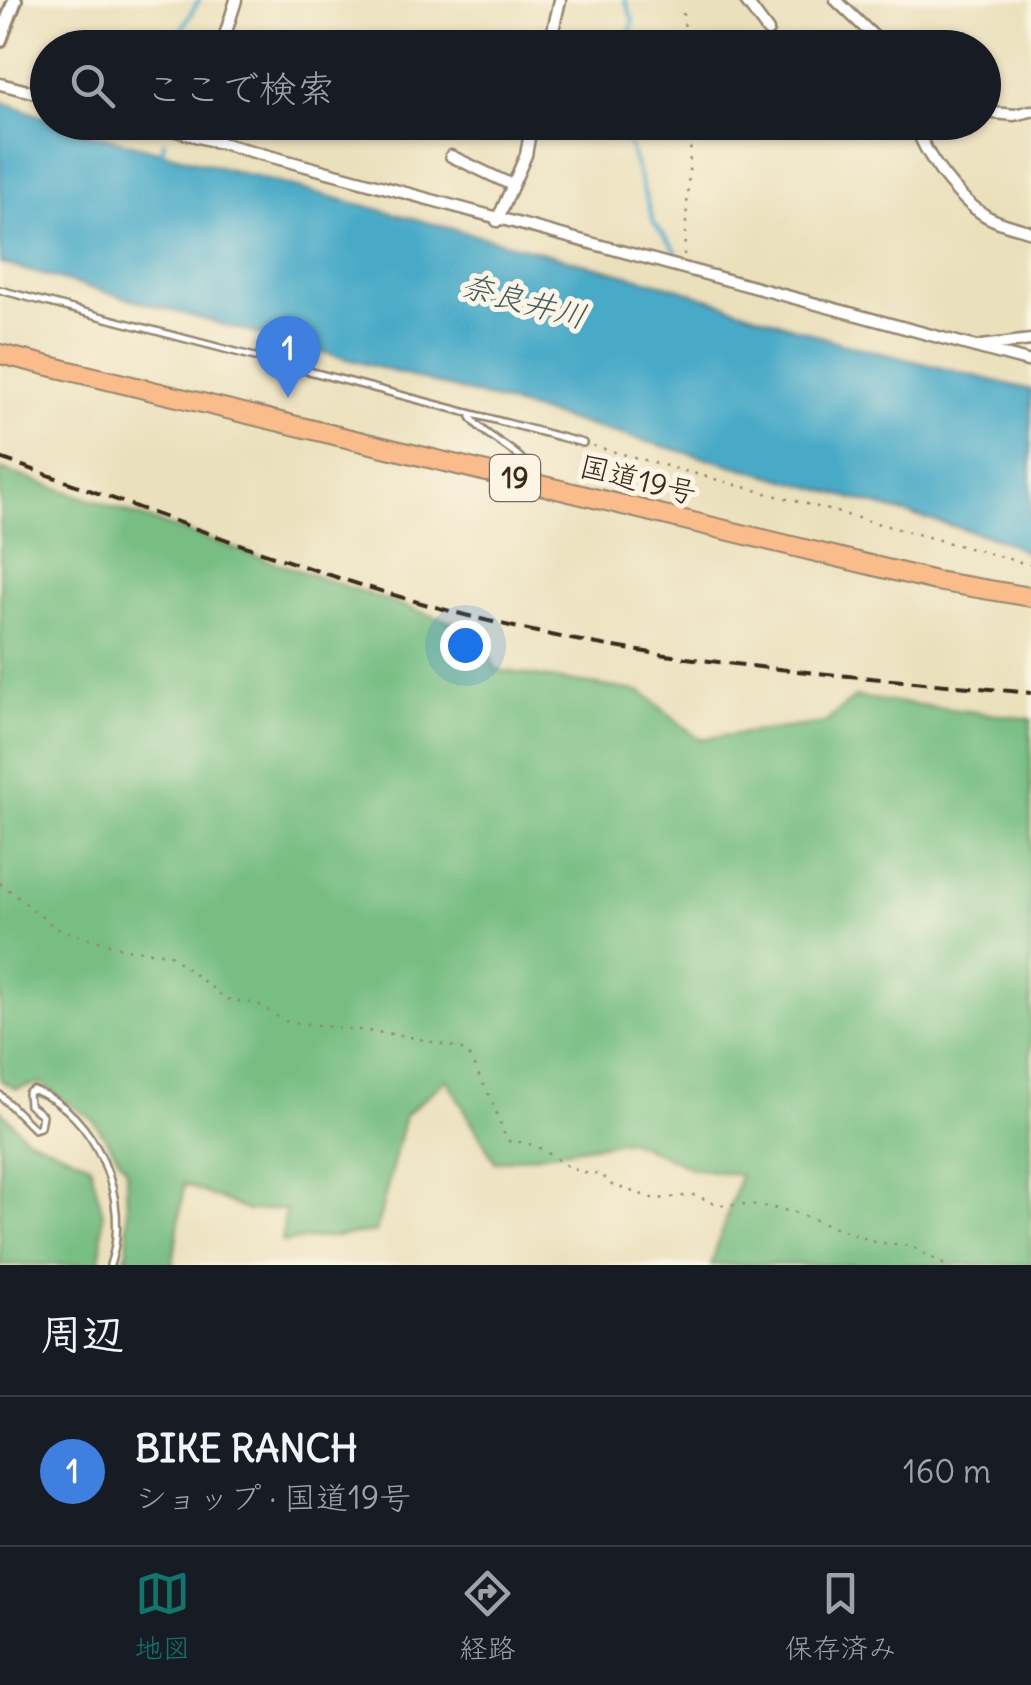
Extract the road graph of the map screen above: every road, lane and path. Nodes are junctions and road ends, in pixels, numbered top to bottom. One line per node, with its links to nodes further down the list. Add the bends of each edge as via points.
1 (15, 0): 12 (street)
2 (236, 0): 7 (street)
3 (560, 0): 8 (street)
4 (744, 0): 10 (street)
5 (836, 0): 11 (street)
6 (684, 13): 9 (path)
7 (227, 30)
8 (553, 30)
9 (685, 30)
10 (767, 30)
11 (867, 30)
12 (1, 35)
13 (0, 84): 14 (street)
14 (30, 92)
15 (1031, 111): 16 (street)
16 (1001, 114)
17 (210, 140): 21 (street)
18 (529, 140): 23 (street)
19 (691, 140): 26 (path)
20 (921, 140): 25 (street, via 970,204)
21 (217, 142): 24 (street)
22 (451, 156): 23 (street)
23 (512, 184): 24 (street)
24 (496, 221): 26 (street)
25 (1031, 232)
26 (681, 266): 29 (street)
27 (0, 290): 32 (lane)
28 (1031, 340): 29 (street)
29 (976, 346): 31 (street)
30 (0, 354): 34 (highway, 国道19号 / 19)
31 (1031, 362)
32 (470, 414): 33 (lane); 34 (lane, via 478,428 518,454)
33 (583, 443): 35 (path)
34 (534, 482): 36 (highway, 国道19号 / 19, via 936,581)
35 (1031, 565)
36 (1031, 596)
37 (0, 884): 40 (path, via 57,929 169,954 226,998 258,1004 284,1021 460,1048 508,1141 544,1147 577,1174 602,1174 609,1184 655,1199 696,1194 717,1205 794,1212 875,1242 911,1246)
38 (0, 1095): 39 (lane, via 34,1129 42,1115 26,1100 32,1090 45,1094 78,1122 102,1156 116,1210)
39 (110, 1265)
40 (945, 1265)

